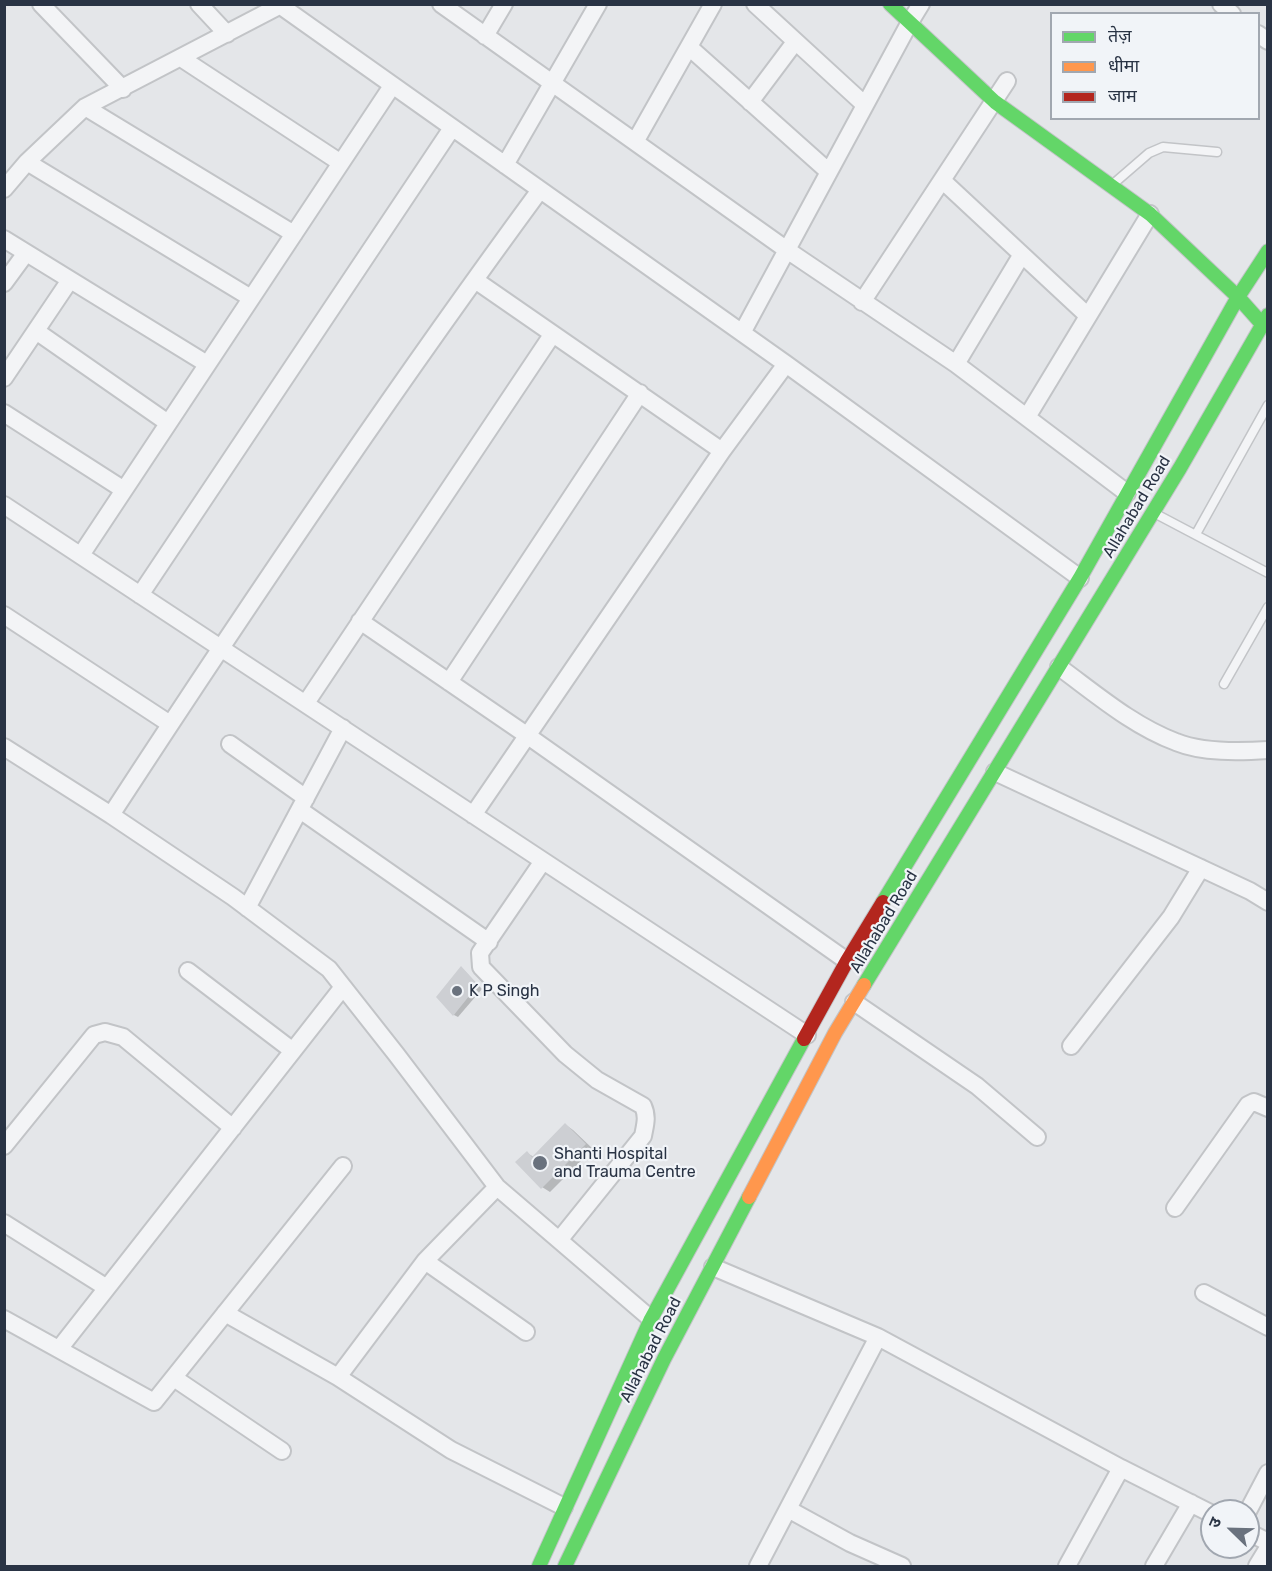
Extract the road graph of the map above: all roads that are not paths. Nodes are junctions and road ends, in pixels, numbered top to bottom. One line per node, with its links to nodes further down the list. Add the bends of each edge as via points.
1 (41, 4): 20 (street)
2 (199, 4): 12 (street)
3 (441, 4): 13 (street)
4 (504, 4): 13 (street)
5 (598, 4): 18 (street)
6 (713, 4): 15 (street)
7 (755, 4): 14 (street)
8 (890, 4): 11 (main road)
9 (921, 4): 11 (street)
10 (282, 5): 12 (street); 19 (street)
11 (910, 22): 22 (main road); 23 (street)
12 (227, 34): 16 (street)
13 (485, 36): 18 (street)
14 (795, 42): 21 (street); 23 (street)
15 (689, 47): 21 (street); 26 (street)
16 (181, 58): 20 (street); 29 (street)
17 (1007, 81): 22 (street)
18 (553, 84): 26 (street); 30 (street)
19 (392, 86): 25 (street); 29 (street)
20 (123, 89): 24 (street)
21 (750, 102): 31 (street)
22 (995, 102): 32 (street); 33 (main road)
23 (865, 105): 31 (street)
24 (85, 108): 28 (street); 37 (street)
25 (452, 128): 30 (street); 72 (street)
26 (635, 142): 39 (street)
27 (1217, 152): 33 (lane, via 1163,147 1149,153)
28 (27, 162): 34 (street); 47 (street)
29 (341, 163): 37 (street)
30 (505, 165): 35 (street)
31 (829, 172): 39 (street)
32 (943, 182): 42 (street); 48 (street)
33 (1111, 186): 36 (main road)
34 (4, 189)
35 (540, 190): 44 (street); 52 (street)
36 (1150, 214): 46 (main road); 49 (street)
37 (294, 234): 47 (street)
38 (4, 239): 40 (street)
39 (787, 250): 48 (street); 52 (street)
40 (26, 253): 43 (street); 45 (street)
41 (1267, 254): 46 (main road)
42 (1021, 256): 49 (street); 56 (street)
43 (70, 280): 51 (street); 54 (street)
44 (475, 280): 53 (street); 76 (street)
45 (4, 283)
46 (1238, 297): 50 (main road); 65 (main road)
47 (251, 298): 54 (street)
48 (862, 302): 56 (street)
49 (1088, 316): 61 (street)
50 (1265, 320): 67 (main road, Allahabad Road)
51 (36, 331): 57 (street); 62 (street)
52 (742, 333): 55 (street)
53 (552, 334): 58 (street); 75 (street)
54 (207, 364): 62 (street)
55 (786, 364): 63 (street); 71 (street)
56 (956, 364): 61 (street)
57 (4, 378)
58 (640, 393): 63 (street); 78 (street)
59 (1268, 405): 68 (lane)
60 (4, 413): 64 (street)
61 (1027, 417): 65 (street)
62 (168, 423): 64 (street)
63 (722, 451): 83 (street)
64 (123, 490): 69 (street)
65 (1127, 493): 71 (main road)
66 (4, 505): 69 (street)
67 (1153, 513): 68 (lane); 77 (main road, Allahabad Road)
68 (1196, 534): 70 (lane)
69 (81, 555): 72 (street)
70 (1268, 573)
71 (1080, 578): 96 (main road)
72 (140, 595): 76 (street)
73 (1268, 607): 79 (lane)
74 (4, 615): 81 (street)
75 (360, 621): 78 (street); 80 (street)
76 (220, 648): 80 (street); 81 (street)
77 (1059, 667): 86 (street, via 1145,728 1178,743 1235,752); 87 (main road, Allahabad Road)
78 (448, 682): 83 (street)
79 (1224, 684)
80 (306, 703): 82 (street)
81 (170, 723): 89 (street)
82 (343, 728): 88 (street); 90 (street)
83 (528, 736): 90 (street); 96 (street)
84 (230, 744): 88 (street)
85 (6, 750): 89 (street)
86 (1268, 750)
87 (995, 772): 92 (street); 99 (main road, Allahabad Road)
88 (303, 804): 94 (street); 95 (street)
89 (111, 815): 94 (street)
90 (473, 815): 91 (street)
91 (543, 861): 95 (street); 100 (street)
92 (1201, 868): 93 (street); 101 (street, via 1171,917)
93 (1268, 902)
94 (247, 908): 98 (street, via 329,969)
95 (489, 942): 111 (street, via 480,953 481,967 565,1054 597,1080 643,1106 646,1112 643,1136)
96 (847, 961): 100 (main road)
97 (188, 971): 102 (street)
98 (343, 987): 102 (street); 108 (street)
99 (854, 1002): 105 (street, via 977,1086); 113 (main road, Allahabad Road)
100 (807, 1035): 118 (main road)
101 (1071, 1046)
102 (293, 1051): 104 (street)
103 (1268, 1108): 109 (street, via 1254,1102 1248,1105)
104 (233, 1128): 106 (street, via 123,1037 105,1032 94,1035); 114 (street)
105 (1037, 1137)
106 (4, 1146)
107 (343, 1166): 116 (street)
108 (497, 1187): 111 (street); 112 (street)
109 (1175, 1208)
110 (4, 1223): 114 (street)
111 (560, 1239): 118 (street)
112 (425, 1261): 120 (street); 123 (street)
113 (713, 1267): 121 (street); 135 (main road, Allahabad Road, via 664,1359)
114 (107, 1288): 122 (street)
115 (1204, 1293): 119 (street)
116 (225, 1312): 123 (street); 124 (street)
117 (4, 1319): 122 (street)
118 (651, 1319): 130 (main road)
119 (1268, 1326)
120 (526, 1332)
121 (878, 1337): 126 (street); 132 (street)
122 (59, 1349): 124 (street, via 154,1402)
123 (338, 1377): 130 (street, via 451,1450)
124 (174, 1378): 125 (street)
125 (282, 1451)
126 (1121, 1468): 129 (street); 138 (street)
127 (1268, 1473): 128 (street)
128 (1254, 1499)
129 (1191, 1503): 131 (street); 139 (street)
130 (564, 1507): 134 (main road)
131 (1200, 1508)
132 (788, 1509): 136 (street); 137 (street)
133 (1268, 1548): 140 (street)
134 (539, 1566)
135 (565, 1566)
136 (758, 1566)
137 (902, 1566)
138 (1067, 1566)
139 (1154, 1566)
140 (1257, 1566)

